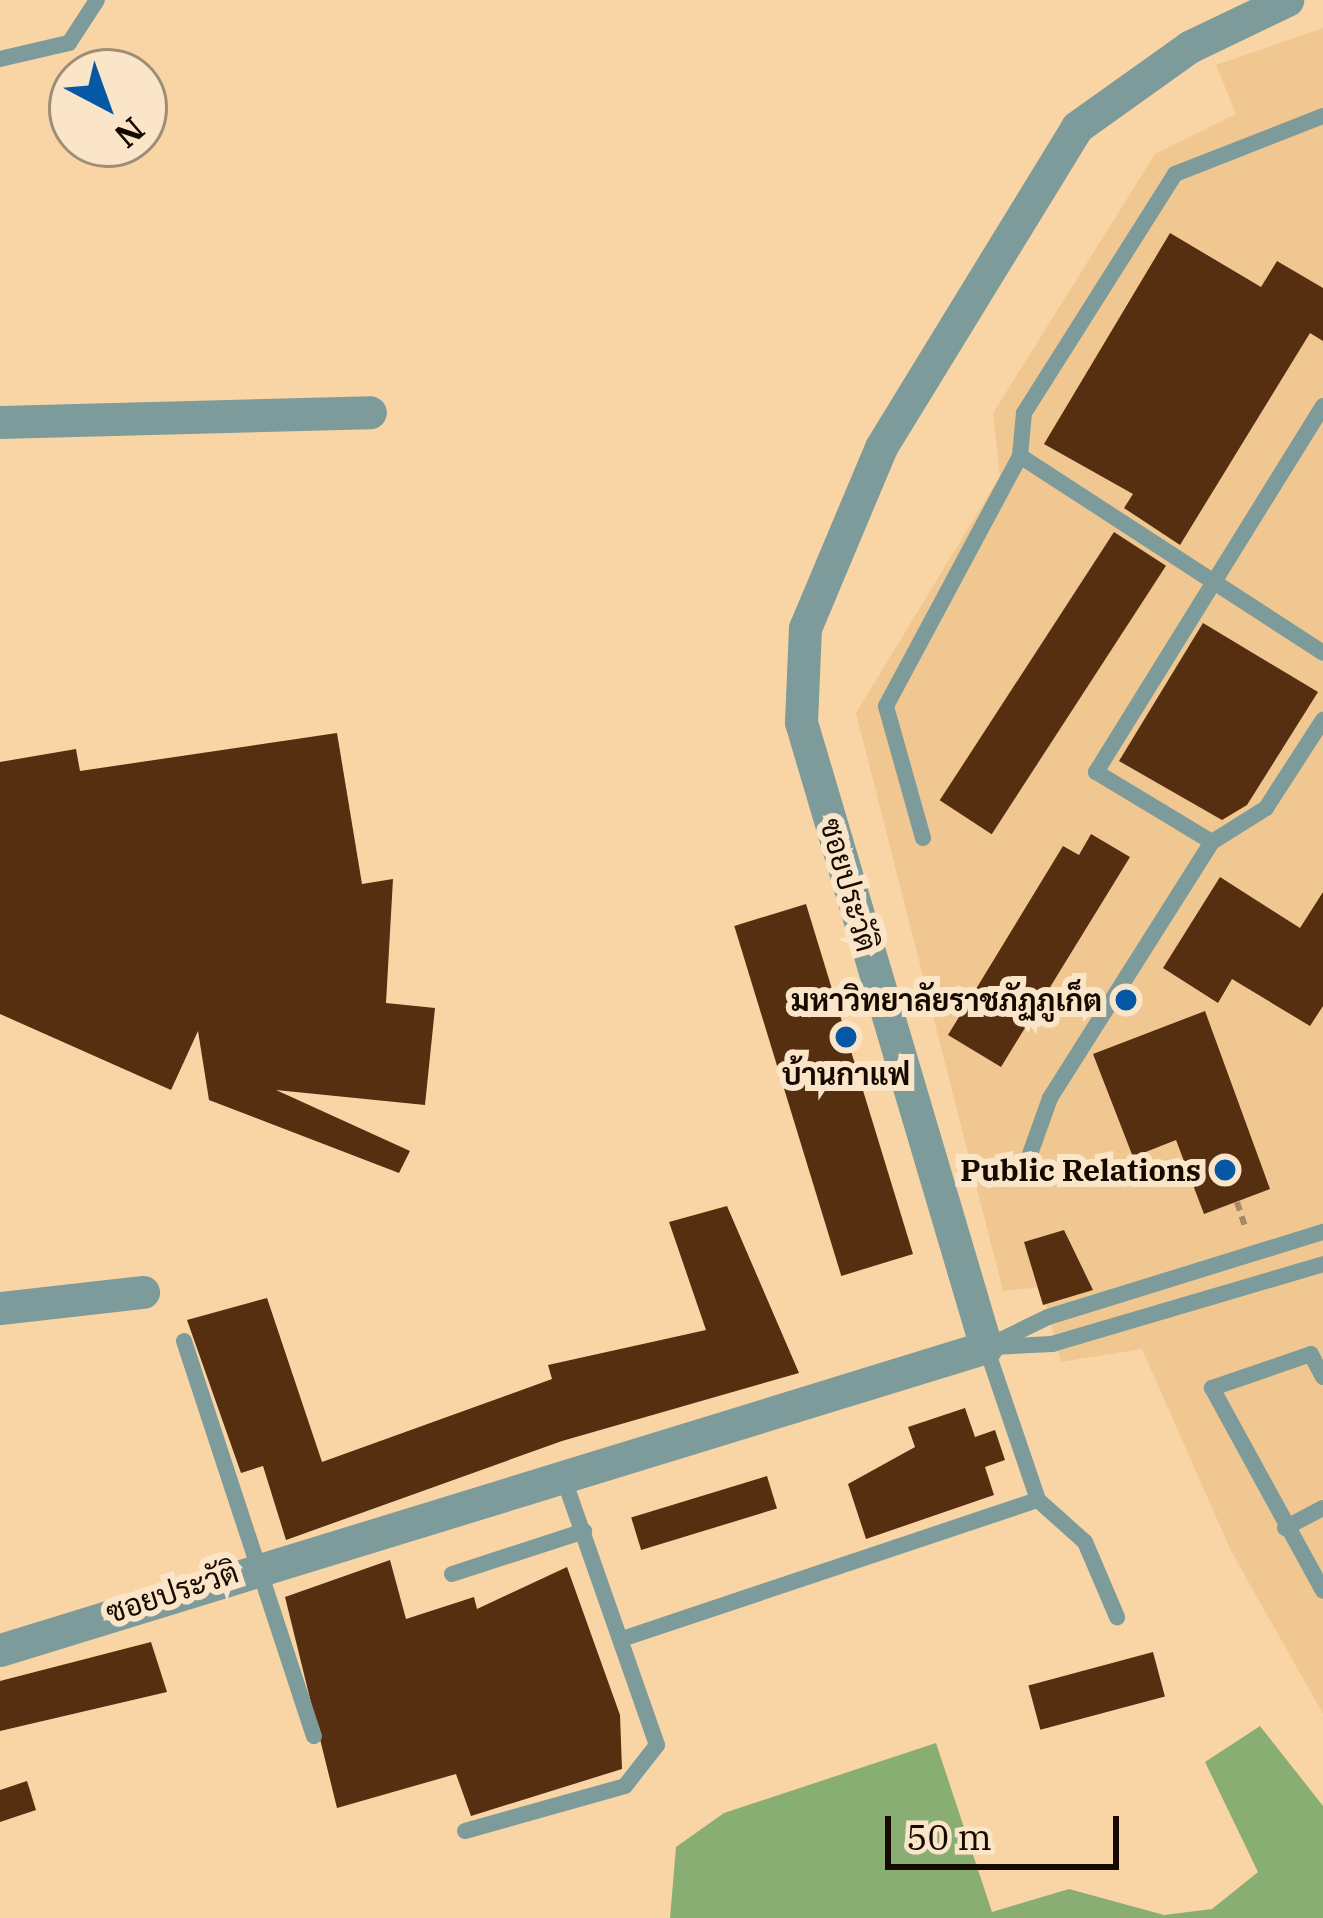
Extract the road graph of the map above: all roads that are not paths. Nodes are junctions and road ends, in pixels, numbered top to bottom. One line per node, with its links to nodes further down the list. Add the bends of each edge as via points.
1 (98, 0): 3 (lane, via 69,43)
2 (1287, 0): 20 (street, ซอยประวัติ, via 1189,46 1077,127 881,447 805,628 801,722)
3 (0, 59)
4 (1323, 116): 8 (lane, via 1175,174 1024,413)
5 (1323, 406): 9 (lane)
6 (370, 412): 7 (street)
7 (0, 422)
8 (1020, 456): 9 (lane); 12 (lane, via 886,706)
9 (1214, 583): 10 (lane); 13 (lane, via 1096,772)
10 (1323, 653)
11 (1323, 720): 13 (lane, via 1266,808)
12 (923, 838)
13 (1212, 842): 14 (lane, via 1050,1098)
14 (1030, 1154)
15 (1323, 1232): 20 (lane, via 1048,1317)
16 (1323, 1264): 20 (lane, via 1052,1344)
17 (142, 1292): 18 (street)
18 (0, 1308)
19 (184, 1341): 27 (lane)
20 (986, 1347): 22 (street, ซอยประวัติ); 23 (lane)
21 (1323, 1377): 25 (lane, via 1311,1354 1212,1388)
22 (562, 1475): 26 (lane); 27 (street, ซอยประวัติ)
23 (1038, 1501): 30 (lane, via 1085,1542); 31 (lane)
24 (1323, 1508): 25 (lane)
25 (1285, 1528): 29 (lane)
26 (584, 1531): 28 (lane); 31 (lane)
27 (259, 1564): 32 (street, ซอยประวัติ); 33 (lane)
28 (452, 1574)
29 (1323, 1592)
30 (1117, 1617)
31 (628, 1637): 34 (lane, via 657,1745 644,1769 625,1786)
32 (0, 1650)
33 (314, 1736)
34 (465, 1831)

